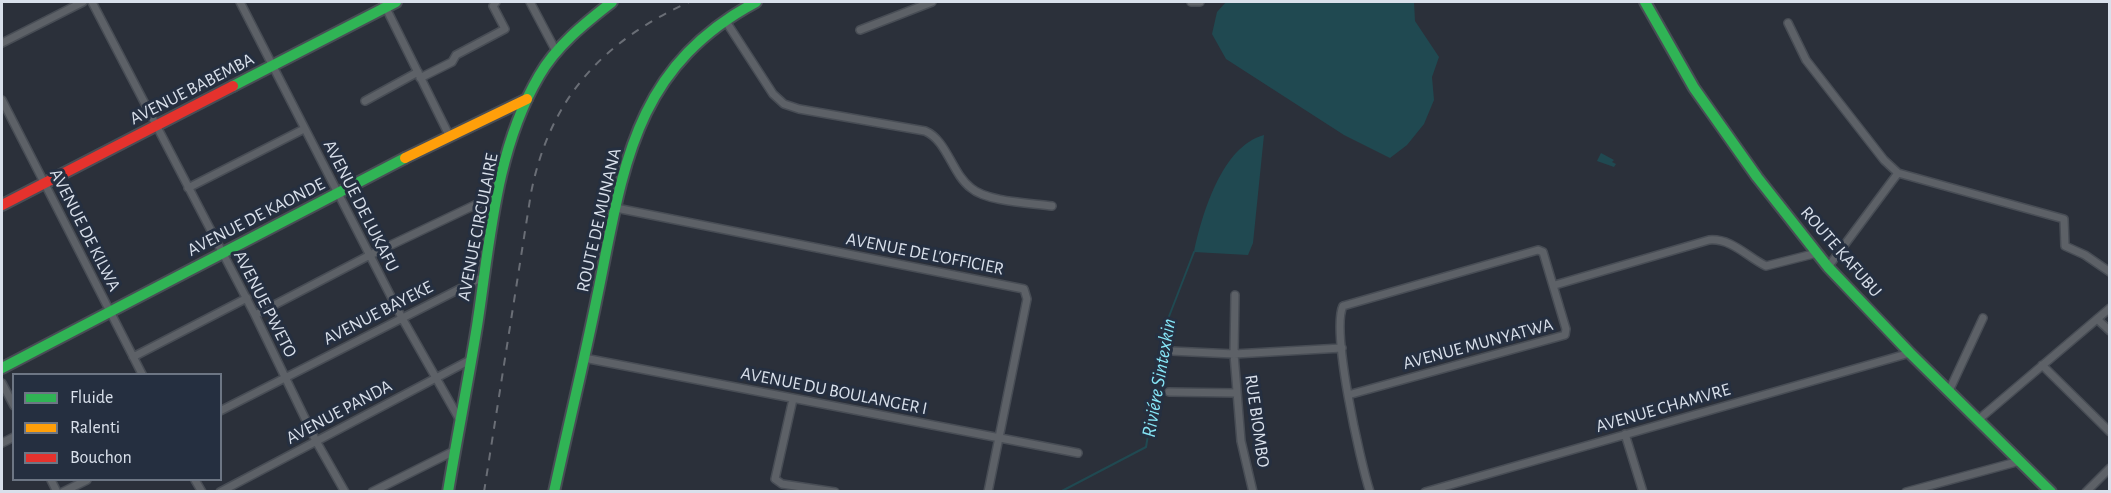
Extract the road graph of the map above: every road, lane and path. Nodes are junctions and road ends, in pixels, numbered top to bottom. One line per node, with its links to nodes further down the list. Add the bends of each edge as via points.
1 (83, 2): 17 (street)
2 (92, 2): 24 (street, AVENUE PWETO)
3 (240, 2): 19 (street, AVENUE DE LUKAFU)
4 (396, 2): 13 (street, AVENUE BABEMBA)
5 (496, 2): 20 (street, via 493,6 505,29)
6 (530, 2): 18 (street)
7 (612, 2): 18 (street, AVENUE CIRCULAIRE)
8 (756, 2): 14 (street, ROUTE DE MUNANA)
9 (932, 2): 16 (street)
10 (1191, 2): 11 (street)
11 (1200, 2)
12 (1645, 2): 36 (street, ROUTE KAFUBU, via 1694,88)
13 (384, 4): 19 (street, AVENUE BABEMBA); 20 (street)
14 (725, 20): 33 (street, via 773,94 784,104 925,131 933,135 975,191); 34 (street, ROUTE DE MUNANA, via 691,46 646,109)
15 (1788, 23): 27 (street, via 1806,60 1884,160)
16 (860, 30)
17 (2, 43)
18 (557, 53): 21 (street, AVENUE CIRCULAIRE)
19 (273, 67): 24 (street, AVENUE BABEMBA); 25 (street, AVENUE DE LUKAFU)
20 (419, 75): 23 (street); 26 (street)
21 (527, 99): 26 (street, AVENUE DE KAONDE); 31 (street, AVENUE CIRCULAIRE)
22 (2, 100): 28 (street, AVENUE DE KILWA)
23 (365, 101)
24 (155, 126): 28 (street, AVENUE BABEMBA); 29 (street, AVENUE PWETO)
25 (304, 129): 29 (street); 30 (street, AVENUE DE LUKAFU)
26 (448, 135): 30 (street, AVENUE DE KAONDE)
27 (1898, 172): 38 (street); 39 (street, via 2064,219 2066,246)
28 (44, 183): 32 (street, AVENUE BABEMBA); 45 (street, AVENUE DE KILWA)
29 (188, 188): 35 (street, AVENUE PWETO)
30 (338, 193): 35 (street, AVENUE DE KAONDE); 37 (street, AVENUE DE LUKAFU)
31 (499, 194): 37 (street); 40 (street, AVENUE CIRCULAIRE)
32 (2, 205)
33 (1052, 206)
34 (616, 208): 56 (street, ROUTE DE MUNANA); 75 (street, AVENUE DE L'OFFICIER, via 1023,289 1028,296)
35 (223, 253): 43 (street, AVENUE PWETO); 45 (street, AVENUE DE KAONDE)
36 (1817, 253): 38 (street, ROUTE KAFUBU); 41 (street, via 1766,266 1737,247 1709,240)
37 (370, 255): 46 (street); 47 (street, AVENUE DE LUKAFU)
38 (1828, 267): 53 (street, ROUTE KAFUBU)
39 (2109, 272)
40 (485, 276): 47 (street, AVENUE BAYEKE); 57 (street, AVENUE CIRCULAIRE)
41 (1555, 285): 51 (street, via 1540,250 1348,302 1341,311); 67 (street, AVENUE MUNYATWA, via 1565,335)
42 (1235, 295): 54 (street, RUE BIOMBO)
43 (247, 298): 46 (street, AVENUE PWETO); 55 (street)
44 (2109, 309): 49 (street)
45 (109, 311): 55 (street, AVENUE DE KILWA); 59 (street, AVENUE DE KAONDE)
46 (255, 315): 61 (street, AVENUE PWETO)
47 (402, 318): 61 (street, AVENUE BAYEKE); 62 (street, AVENUE DE LUKAFU)
48 (1983, 318): 64 (street)
49 (2097, 319): 50 (street); 58 (street)
50 (2109, 331)
51 (1342, 348): 54 (street); 67 (street)
52 (1171, 351): 54 (street)
53 (1910, 353): 64 (street, ROUTE KAFUBU); 74 (street, AVENUE CHAMVRE)
54 (1234, 354): 66 (street, RUE BIOMBO)
55 (133, 357): 60 (street, AVENUE DE KILWA)
56 (584, 358): 68 (street, AVENUE DU BOULANGER I); 88 (street, ROUTE DE MUNANA)
57 (472, 359): 62 (street, AVENUE PANDA); 72 (street, AVENUE CIRCULAIRE)
58 (2042, 365): 71 (street); 73 (street)
59 (2, 368)
60 (139, 373)
61 (285, 378): 70 (street, AVENUE BAYEKE); 76 (street, AVENUE PWETO)
62 (435, 379): 72 (street, AVENUE DE LUKAFU); 76 (street, AVENUE PANDA)
63 (2, 383): 69 (street)
64 (1949, 391): 71 (street, ROUTE KAFUBU)
65 (1169, 392): 66 (street)
66 (1237, 393): 91 (street, RUE BIOMBO)
67 (1348, 395): 92 (street)
68 (793, 399): 75 (street, AVENUE DU BOULANGER I); 89 (street, via 775,479 782,484)
69 (12, 402)
70 (222, 410)
71 (1978, 420): 79 (street, ROUTE KAFUBU)
72 (461, 422): 77 (street, AVENUE CIRCULAIRE)
73 (2109, 432)
74 (1625, 434): 93 (street, AVENUE CHAMVRE); 94 (street)
75 (1001, 439): 78 (street, AVENUE DU BOULANGER I); 90 (street, AVENUE DE L'OFFICIER)
76 (316, 441): 84 (street, AVENUE PANDA); 85 (street, AVENUE PWETO)
77 (454, 451): 86 (street); 87 (street, AVENUE CIRCULAIRE)
78 (1078, 453)
79 (2020, 461): 82 (street, ROUTE KAFUBU); 95 (street)
80 (2109, 468): 96 (street)
81 (85, 481): 83 (street)
82 (2045, 490)
83 (63, 492)
84 (220, 492)
85 (345, 492)
86 (372, 492)
87 (448, 492)
88 (554, 492)
89 (835, 492)
90 (988, 492)
91 (1253, 492)
92 (1370, 492)
93 (1425, 492)
94 (1643, 492)
95 (1906, 492)
96 (2086, 492)

